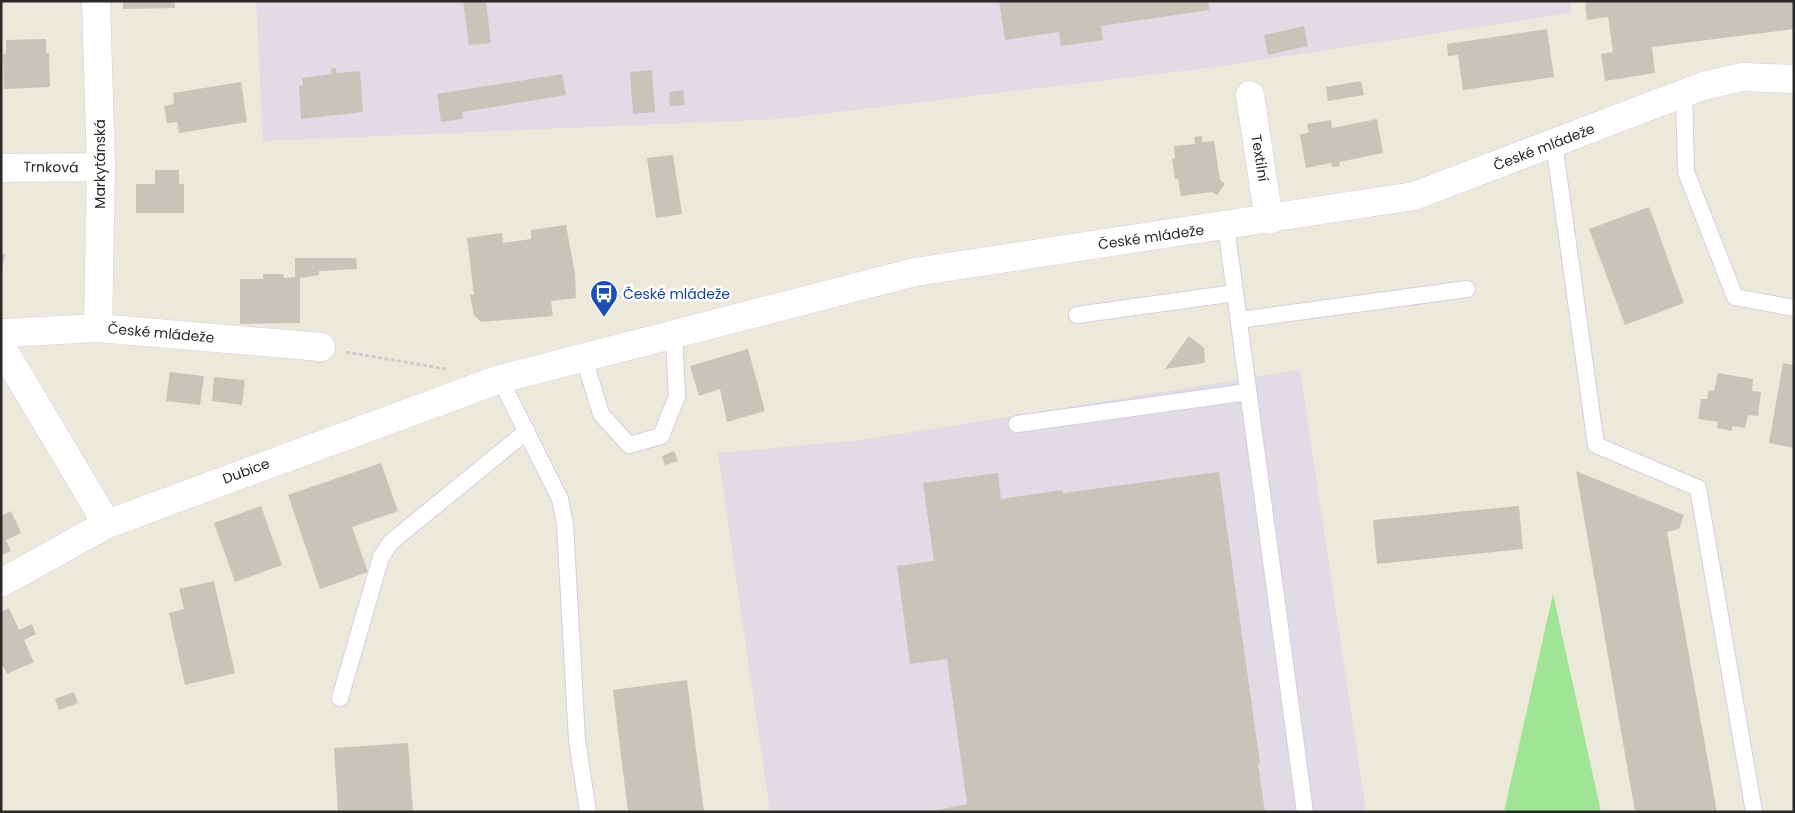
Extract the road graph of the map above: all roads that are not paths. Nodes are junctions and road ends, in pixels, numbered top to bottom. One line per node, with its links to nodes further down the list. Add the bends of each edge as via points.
1 (96, 1): 6 (street, Markytánská)
2 (1794, 79): 3 (street, České mládeže, via 1742,77)
3 (1684, 93): 5 (street, České mládeže); 12 (lane, via 1686,172 1735,297)
4 (1250, 95): 8 (street, Textilní)
5 (1554, 143): 8 (street, České mládeže, via 1414,196); 30 (lane, via 1596,445 1698,488)
6 (101, 167): 7 (street, Trnková); 15 (street, Markytánská)
7 (1, 168)
8 (1269, 220): 9 (street, České mládeže)
9 (1226, 226): 11 (lane); 17 (street, České mládeže, via 916,272)
10 (1467, 289): 14 (lane)
11 (1235, 293): 13 (lane); 14 (lane)
12 (1794, 308)
13 (1077, 315)
14 (1239, 320): 22 (lane)
15 (98, 328): 16 (street, České mládeže); 19 (street, České mládeže)
16 (1, 333)
17 (674, 334): 20 (street, České mládeže); 20 (lane, via 677,396 661,436 628,445 601,414)
18 (1, 346): 25 (street)
19 (321, 347)
20 (584, 358): 21 (street, České mládeže)
21 (500, 379): 24 (lane); 25 (street, Dubice)
22 (1248, 392): 23 (lane); 29 (lane)
23 (1017, 424)
24 (527, 431): 27 (lane, via 391,542 381,557); 28 (lane, via 560,499 566,524 577,740)
25 (107, 524): 26 (street, Dubice)
26 (1, 583)
27 (340, 698)
28 (588, 812)
29 (1305, 812)
30 (1754, 812)

